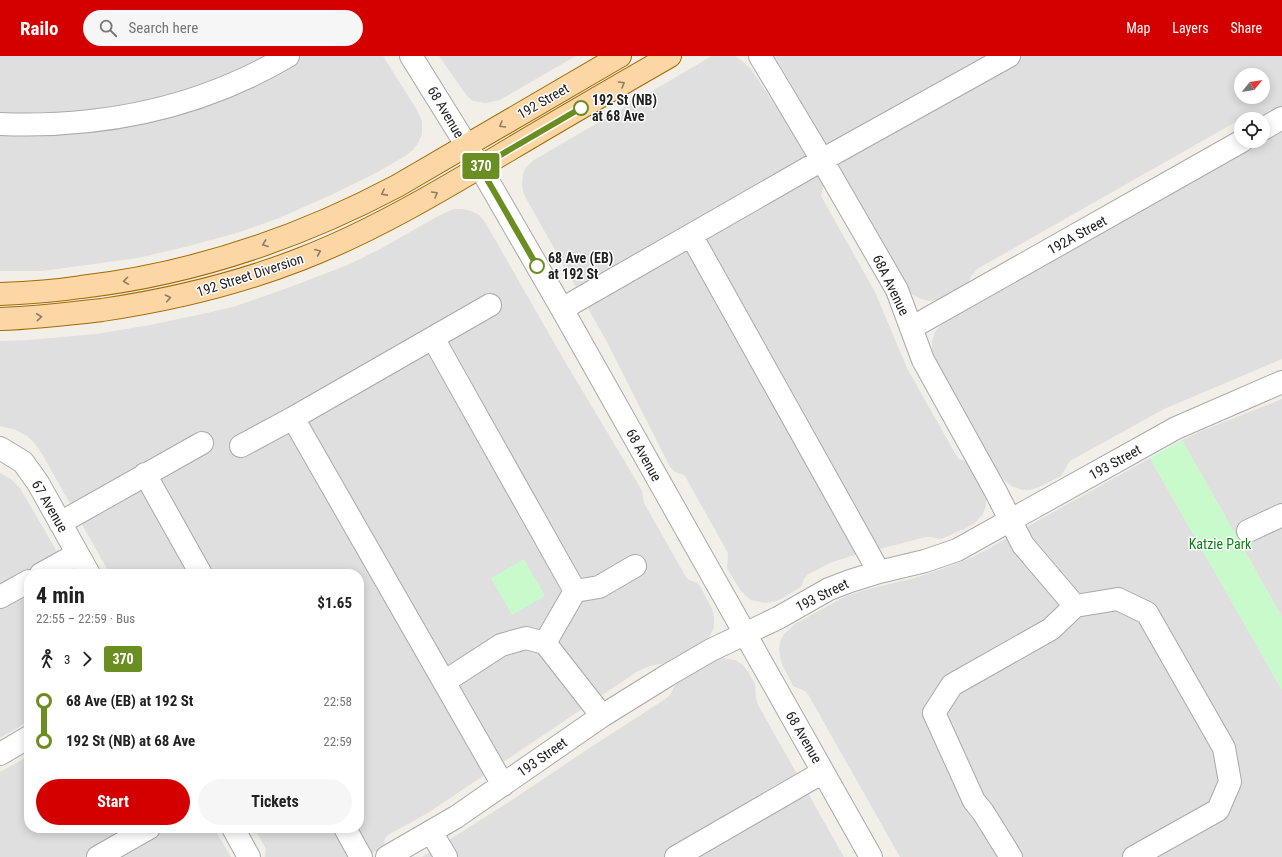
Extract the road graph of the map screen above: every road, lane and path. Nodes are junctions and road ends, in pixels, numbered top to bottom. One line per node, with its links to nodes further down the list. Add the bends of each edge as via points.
1 (288, 56): 8 (street, via 250,76 201,96 150,111 65,124)
2 (411, 56): 10 (street, 68 Avenue)
3 (620, 56): 10 (main road, 192 Street, one-way to 10)
4 (670, 56): 13 (main road, 192 Street, one-way to 4)
5 (760, 56): 12 (street, 68A Avenue)
6 (1009, 56): 12 (street)
7 (1282, 118): 9 (street)
8 (0, 124)
9 (1270, 125)
10 (466, 146): 13 (street, 68 Avenue); 15 (main road, 192 Street Diversion, one-way to 15, via 363,204 235,255 132,281)
11 (1234, 146): 19 (street, 192A Street)
12 (822, 160): 14 (street); 19 (street, 68A Avenue, via 897,290)
13 (480, 167): 17 (street, 68 Avenue); 18 (main road, 192 Street Diversion, one-way to 13, via 77,313 139,304 221,286 301,259 387,221)
14 (691, 235): 17 (street); 36 (street)
15 (0, 294)
16 (490, 304): 20 (street)
17 (562, 309): 41 (street, 68 Avenue)
18 (0, 319)
19 (911, 328): 28 (street, 68A Avenue, via 923,360)
20 (433, 338): 22 (street); 38 (street)
21 (1282, 382): 28 (street, 193 Street, via 1176,428)
22 (293, 418): 24 (street); 43 (street)
23 (202, 443): 26 (street)
24 (241, 446)
25 (1, 448): 29 (street, 67 Avenue, via 23,462)
26 (145, 474): 29 (street); 35 (street)
27 (1282, 515): 30 (street)
28 (1010, 520): 36 (street, 193 Street, via 957,550); 40 (street, 68A Avenue, via 1023,545)
29 (60, 522): 31 (street, 67 Avenue)
30 (1248, 531)
31 (77, 554): 33 (street); 34 (street, 67 Avenue)
32 (635, 566): 38 (street, via 599,587)
33 (50, 569)
34 (85, 569)
35 (198, 569)
36 (880, 572): 41 (street, 193 Street, via 829,589)
37 (24, 584): 39 (street)
38 (576, 591): 42 (street)
39 (0, 597)
40 (1075, 606): 60 (street, via 1050,629 952,685 934,713 974,801); 61 (street, via 1118,599 1147,613 1224,748 1230,782 1218,810)
41 (746, 634): 44 (street, 193 Street, via 711,650); 47 (street, 68 Avenue)
42 (545, 643): 43 (street, via 526,638 501,645); 44 (street)
43 (444, 682): 48 (street)
44 (602, 716): 48 (street, 193 Street)
45 (24, 740): 46 (street)
46 (0, 754)
47 (823, 772): 58 (street); 59 (street, 68 Avenue)
48 (503, 785): 49 (street, 193 Street)
49 (431, 832): 56 (street, 193 Street); 57 (street)
50 (140, 833): 53 (street)
51 (236, 833): 54 (street)
52 (347, 833): 55 (street)
53 (98, 857)
54 (249, 857)
55 (361, 857)
56 (387, 857)
57 (446, 857)
58 (676, 857)
59 (872, 857)
60 (1011, 857)
61 (1134, 857)

